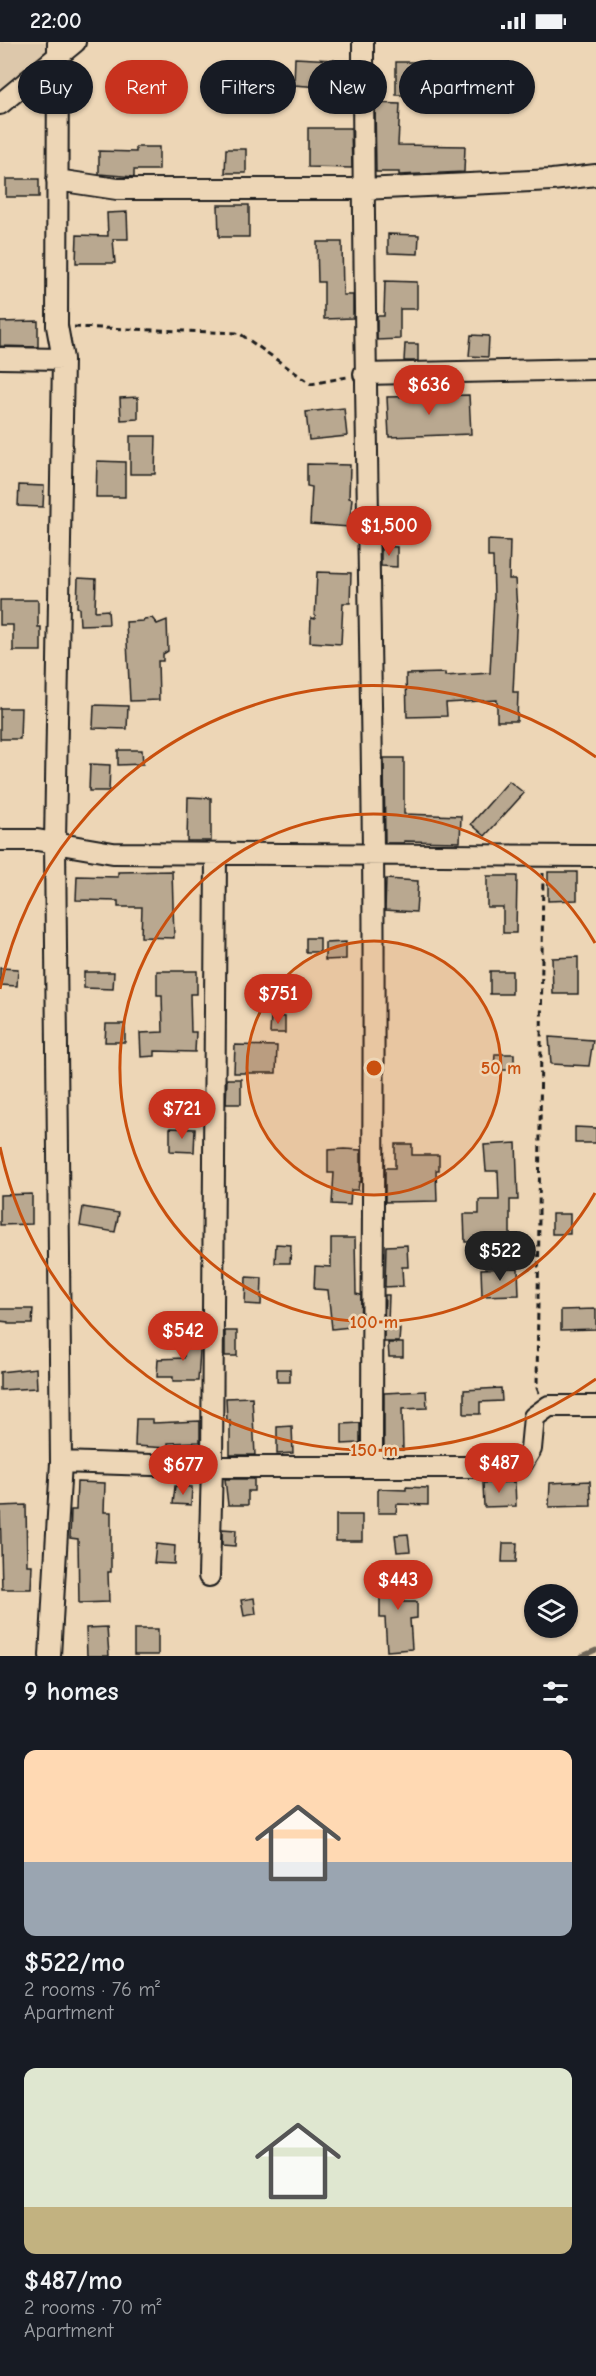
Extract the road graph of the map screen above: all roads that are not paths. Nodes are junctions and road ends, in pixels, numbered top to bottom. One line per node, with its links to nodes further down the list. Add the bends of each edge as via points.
1 (75, 42): 3 (street)
2 (363, 42): 7 (street)
3 (58, 49): 4 (street); 6 (street)
4 (0, 104)
5 (596, 175): 7 (street)
6 (57, 180): 7 (street, via 117,189); 9 (street, via 57,326)
7 (363, 189): 11 (street)
8 (0, 358): 9 (street)
9 (63, 359): 13 (street)
10 (596, 369): 11 (street)
11 (364, 374): 15 (street)
12 (0, 840): 13 (street)
13 (55, 843): 14 (street, via 112,853); 18 (street)
14 (216, 854): 15 (street); 19 (street)
15 (373, 854): 16 (street); 20 (street)
16 (596, 856)
17 (596, 1406): 20 (street, via 549,1406 534,1417 531,1449 520,1467)
18 (61, 1462): 19 (street); 22 (street)
19 (212, 1467): 20 (street); 21 (street)
20 (372, 1467)
21 (209, 1576)
22 (50, 1656)

